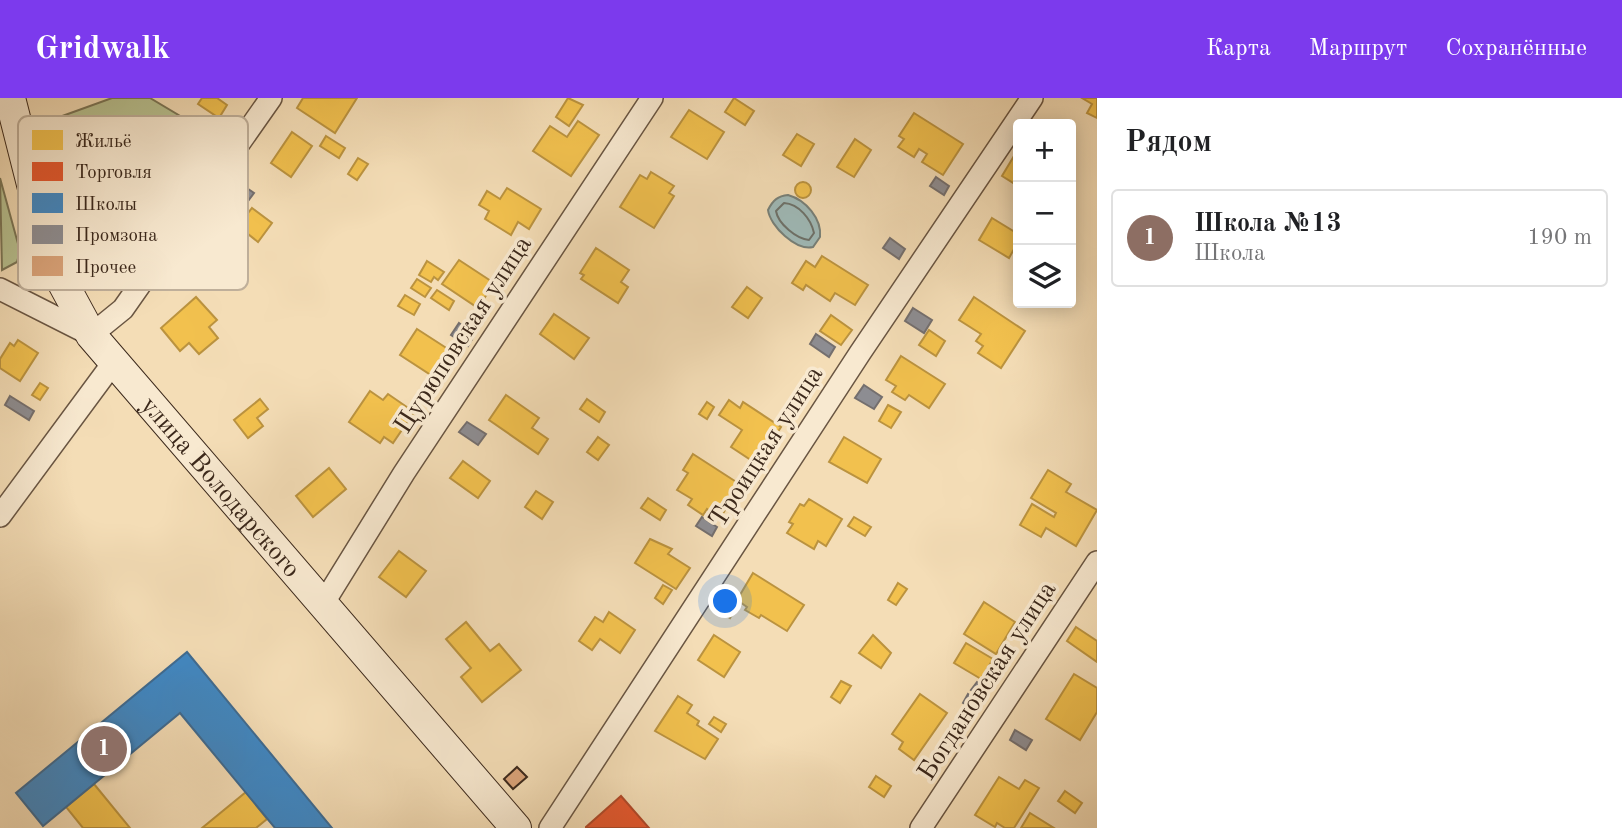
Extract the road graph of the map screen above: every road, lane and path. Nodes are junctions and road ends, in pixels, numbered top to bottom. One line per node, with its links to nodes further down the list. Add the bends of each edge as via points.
1 (10, 98): 5 (main road, улица Володарского)
2 (271, 98): 6 (street)
3 (652, 98): 14 (street, Цурюповская улица, via 404,472)
4 (1032, 98): 16 (street, Троицкая улица)
5 (18, 129)
6 (248, 131)
7 (0, 289): 10 (street)
8 (67, 290): 10 (main road, улица Володарского)
9 (135, 290): 10 (street, via 122,309)
10 (91, 335): 11 (main road, улица Володарского)
11 (113, 363): 12 (street); 14 (main road, улица Володарского)
12 (0, 516)
13 (1097, 562): 17 (street, Богдановская улица)
14 (323, 604): 15 (main road, улица Володарского)
15 (516, 828)
16 (550, 828)
17 (921, 828)

